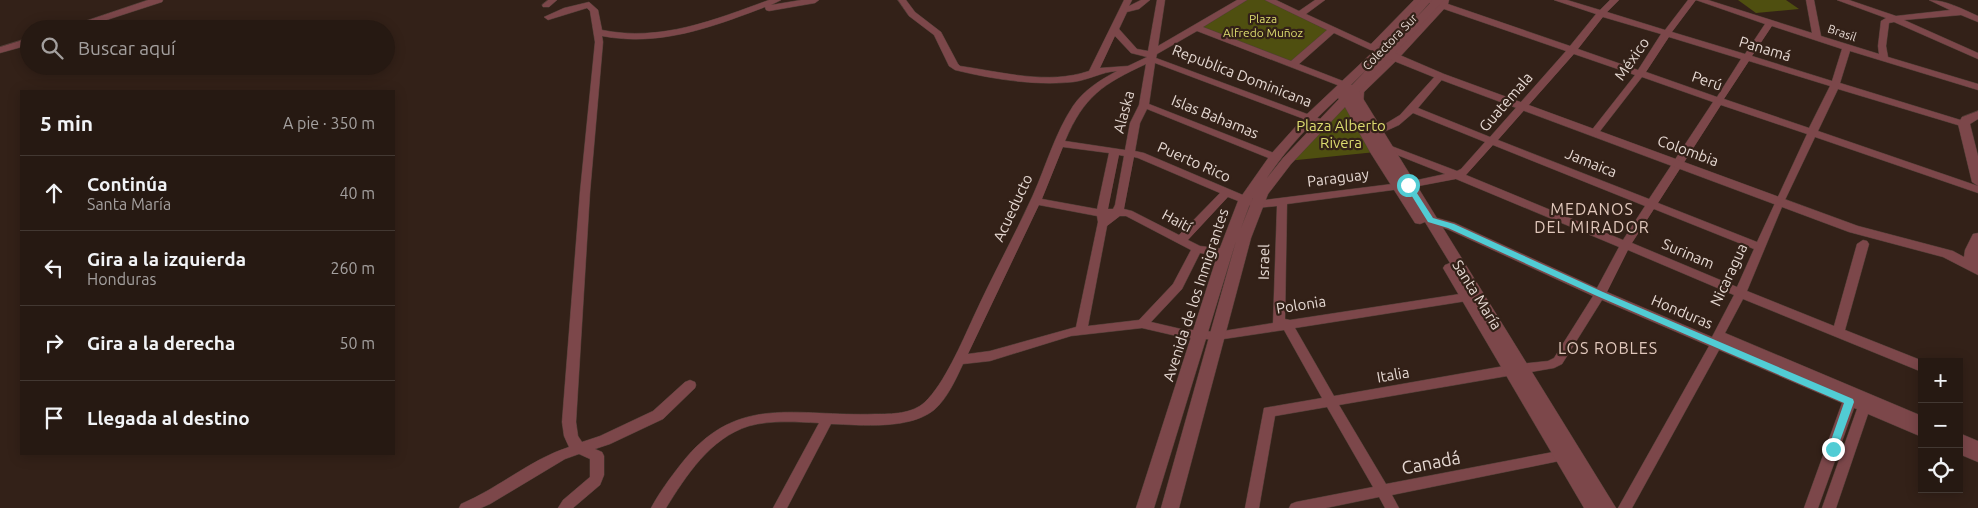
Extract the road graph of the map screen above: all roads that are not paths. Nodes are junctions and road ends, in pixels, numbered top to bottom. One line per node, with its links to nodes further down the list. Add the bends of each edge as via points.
1 (158, 0): 29 (street)
2 (777, 0): 23 (street)
3 (815, 0): 23 (street)
4 (902, 0): 50 (street, via 912,14 938,34 958,68 1042,80 1075,79)
5 (1128, 0): 22 (street)
6 (1146, 0): 22 (street)
7 (1161, 0): 44 (street, Alaska)
8 (1243, 0): 31 (street)
9 (1269, 0): 25 (street, Colombia)
10 (1321, 0): 25 (street)
11 (1419, 0): 43 (street)
12 (1558, 0): 26 (street, Panamá)
13 (1615, 0): 26 (street, Guatemala)
14 (1692, 0): 35 (street, México)
15 (1714, 0): 19 (street)
16 (1810, 0): 36 (street)
17 (1841, 0): 27 (street)
18 (1934, 0): 24 (street)
19 (1702, 1): 30 (street, Brasil)
20 (1436, 2): 40 (street, Perú); 43 (street, Avenida de los Inmigrantes)
21 (549, 7): 34 (street, via 567,10 589,5 594,10)
22 (1124, 10): 32 (street)
23 (742, 12): 34 (street, via 706,26 646,37 611,36)
24 (1963, 12): 27 (street); 28 (street)
25 (1300, 14): 33 (street, Colombia)
26 (1601, 14): 35 (street, Panamá); 40 (street, Guatemala)
27 (1893, 18): 41 (street); 47 (street, via 1885,21)
28 (1978, 19)
29 (95, 20)
30 (1770, 22): 36 (street, Brasil); 46 (street, Italia)
31 (1195, 28): 44 (street); 48 (street)
32 (1114, 29): 44 (street, Republica Dominicana, via 1134,51); 50 (street)
33 (1334, 29): 43 (street, Colombia); 48 (street)
34 (597, 32): 118 (street, via 599,42 569,422 570,436)
35 (1666, 34): 46 (street, Panamá); 51 (street, México)
36 (1817, 37): 38 (street, Brasil)
37 (20, 44): 39 (street)
38 (1847, 48): 47 (street, Brasil); 53 (street, Nicaragua)
39 (0, 50)
40 (1572, 50): 51 (street, Perú); 59 (street, Guatemala)
41 (1966, 50): 42 (street); 45 (street)
42 (1978, 50)
43 (1384, 53): 52 (street, Colombia); 55 (street, Avenida de los Inmigrantes)
44 (1151, 56): 49 (street, Acueducto); 58 (street, Alaska); 62 (street, Republica Dominicana)
45 (1978, 56)
46 (1746, 59): 53 (street, Panamá); 56 (street, Italia)
47 (1884, 59): 54 (street, Brasil)
48 (1293, 64): 55 (street)
49 (1131, 68): 50 (street); 57 (street, Acueducto, via 1097,87)
50 (1094, 72): 57 (street)
51 (1640, 74): 56 (street, Perú); 65 (street, México)
52 (1440, 76): 59 (street, Colombia); 60 (street)
53 (1835, 85): 63 (street, Panamá); 66 (street, Nicaragua)
54 (1978, 87)
55 (1348, 94): 62 (street, Avenida de los Inmigrantes); 64 (street, Santa María); 76 (street, Santa María)
56 (1718, 101): 66 (street, Perú); 73 (street, Italia)
57 (1080, 103): 68 (street, Acueducto)
58 (1144, 105): 71 (street, Alaska, via 1135,123); 72 (street, Islas Bahamas)
59 (1522, 106): 65 (street, Colombia); 67 (street, Guatemala)
60 (1411, 109): 64 (street, via 1390,128); 67 (street, Jamaica)
61 (1978, 115): 63 (street)
62 (1317, 120): 72 (street, Avenida de los Inmigrantes); 82 (street, Avenida de los Inmigrantes, via 1262,193)
63 (1964, 124): 75 (street)
64 (1377, 132): 69 (street, Santa María)
65 (1594, 133): 73 (street, Colombia)
66 (1812, 133): 77 (street, Perú); 81 (street, Nicaragua)
67 (1493, 140): 74 (street, Guatemala); 83 (street, Jamaica)
68 (1059, 143): 70 (street, Puerto Rico); 79 (street, Acueducto)
69 (1386, 147): 74 (street, Surinam); 76 (street, Santa María)
70 (1115, 151): 71 (street, Puerto Rico); 84 (street, Alaska)
71 (1130, 153): 78 (street, Puerto Rico); 85 (street, Alaska)
72 (1275, 157): 82 (street, Avenida de los Inmigrantes)
73 (1677, 164): 81 (street, Colombia); 83 (street, Italia)
74 (1458, 175): 76 (street); 91 (street, Surinam)
75 (1978, 182)
76 (1403, 186): 80 (street, Paraguay); 86 (street, Santa María); 98 (street, Santa María, via 1433,240)
77 (1978, 190)
78 (1226, 193): 82 (street, Puerto Rico); 88 (street)
79 (1035, 201): 84 (street, Haití); 106 (street, Acueducto)
80 (1282, 201): 82 (street, Paraguay); 100 (street, Israel)
81 (1779, 202): 92 (street, Nicaragua); 95 (street, Colombia, via 1854,229 1948,254)
82 (1250, 203): 94 (street, Avenida de los Inmigrantes); 104 (street, Avenida de los Inmigrantes, via 1244,238)
83 (1653, 204): 91 (street, Italia); 92 (street, Jamaica)
84 (1102, 212): 85 (street, Haití); 87 (street, Alaska)
85 (1117, 213): 87 (street); 88 (street, Haití, via 1128,213)
86 (1430, 220): 96 (street, Honduras, via 1451,226); 98 (street, Santa María)
87 (1102, 224): 101 (street, Alaska)
88 (1181, 241): 93 (street, Haití)
89 (1863, 244): 102 (street)
90 (1976, 244): 95 (street, via 1970,259)
91 (1625, 245): 96 (street, Italia); 97 (street, Surinam)
92 (1760, 247): 97 (street, Nicaragua)
93 (1197, 249): 94 (street, Haití); 99 (street, via 1178,286)
94 (1224, 253): 103 (street, Avenida de los Inmigrantes)
95 (1978, 270)
96 (1600, 294): 105 (street, Honduras); 108 (street, Italia, via 1558,361)
97 (1740, 294): 102 (street, Surinam); 105 (street, Nicaragua)
98 (1472, 296): 100 (street, Polonia); 108 (street, Santa María)
99 (1142, 324): 101 (street); 103 (street, Polonia)
100 (1282, 324): 104 (street, Polonia); 111 (street)
101 (1081, 330): 106 (street, via 990,356)
102 (1838, 333): 107 (street, Surinam)
103 (1199, 334): 104 (street, Polonia); 127 (street, Avenida de los Inmigrantes)
104 (1217, 336): 128 (street, Avenida de los Inmigrantes)
105 (1717, 340): 110 (street, Honduras); 134 (street, Nicaragua)
106 (958, 360): 113 (street, Acueducto, via 928,408 906,418)
107 (1918, 364)
108 (1516, 369): 111 (street, Italia); 120 (street, Santa María)
109 (690, 386): 118 (street, via 658,415 605,440)
110 (1851, 398): 112 (street, Honduras); 135 (street)
111 (1331, 402): 122 (street); 129 (street, Italia, via 1269,412)
112 (1865, 404): 114 (street, Honduras); 115 (street, Honduras); 136 (street)
113 (828, 418): 125 (street, via 753,420 730,428 695,454); 126 (street)
114 (1918, 421)
115 (1918, 430)
116 (1963, 440): 117 (street)
117 (1978, 447)
118 (579, 448): 123 (street, via 560,455); 124 (street, via 597,456 598,476)
119 (1963, 450): 121 (street)
120 (1568, 454): 122 (street, Canadá); 132 (street, Santa María); 133 (street, Santa María)
121 (1978, 456)
122 (1383, 492): 130 (street, Canadá); 131 (street)
123 (466, 508)
124 (565, 508)
125 (658, 508)
126 (780, 508)
127 (1145, 508)
128 (1170, 508)
129 (1252, 508)
130 (1296, 508)
131 (1392, 508)
132 (1593, 508)
133 (1607, 508)
134 (1626, 508)
135 (1811, 508)
136 (1829, 508)

